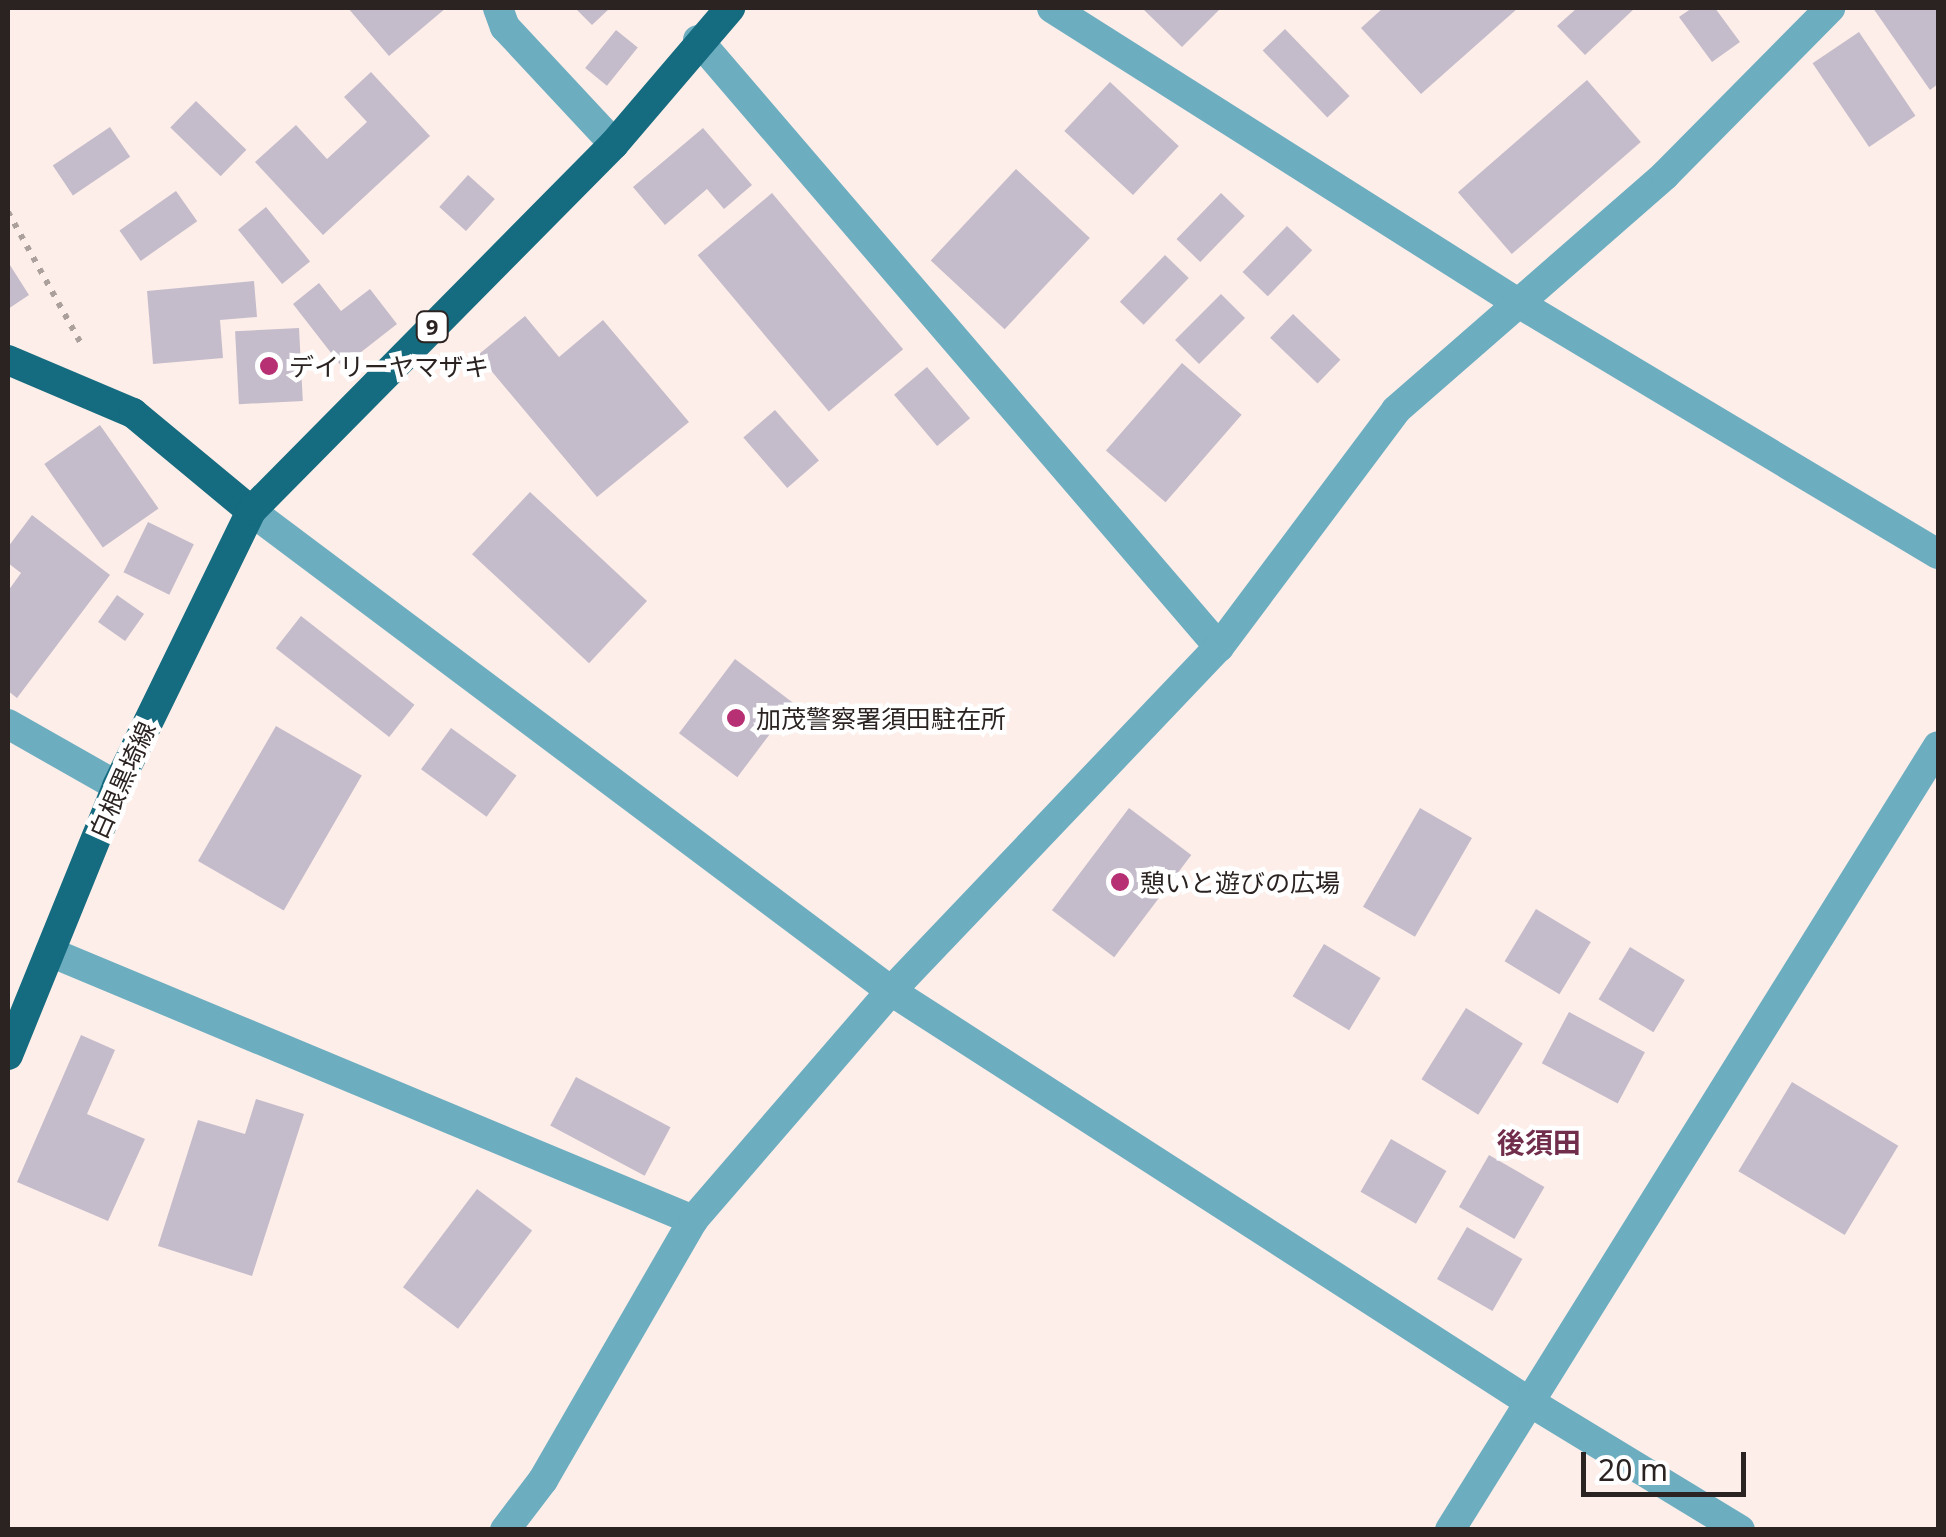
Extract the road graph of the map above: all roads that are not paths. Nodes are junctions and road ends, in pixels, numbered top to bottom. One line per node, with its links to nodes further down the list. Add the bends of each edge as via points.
1 (498, 8): 6 (street, via 505,27)
2 (730, 8): 5 (main road, 9)
3 (1052, 8): 7 (street)
4 (1830, 8): 7 (street, via 1665,174)
5 (698, 40): 6 (main road, 9); 11 (street)
6 (614, 144): 9 (main road, 9)
7 (1514, 302): 10 (street); 11 (street, via 1396,410)
8 (8, 360): 9 (main road, via 133,413)
9 (251, 511): 14 (main road, 白根黒埼線); 16 (street)
10 (1938, 554)
11 (1219, 647): 16 (street)
12 (8, 724): 14 (street)
13 (1938, 746): 19 (street)
14 (117, 786): 15 (main road, 白根黒埼線)
15 (50, 952): 17 (main road, 白根黒埼線); 18 (street)
16 (890, 991): 18 (street); 19 (street)
17 (8, 1055)
18 (693, 1220): 20 (street, via 543,1480)
19 (1528, 1401): 21 (street); 22 (street)
20 (505, 1530)
21 (1450, 1530)
22 (1740, 1530)

